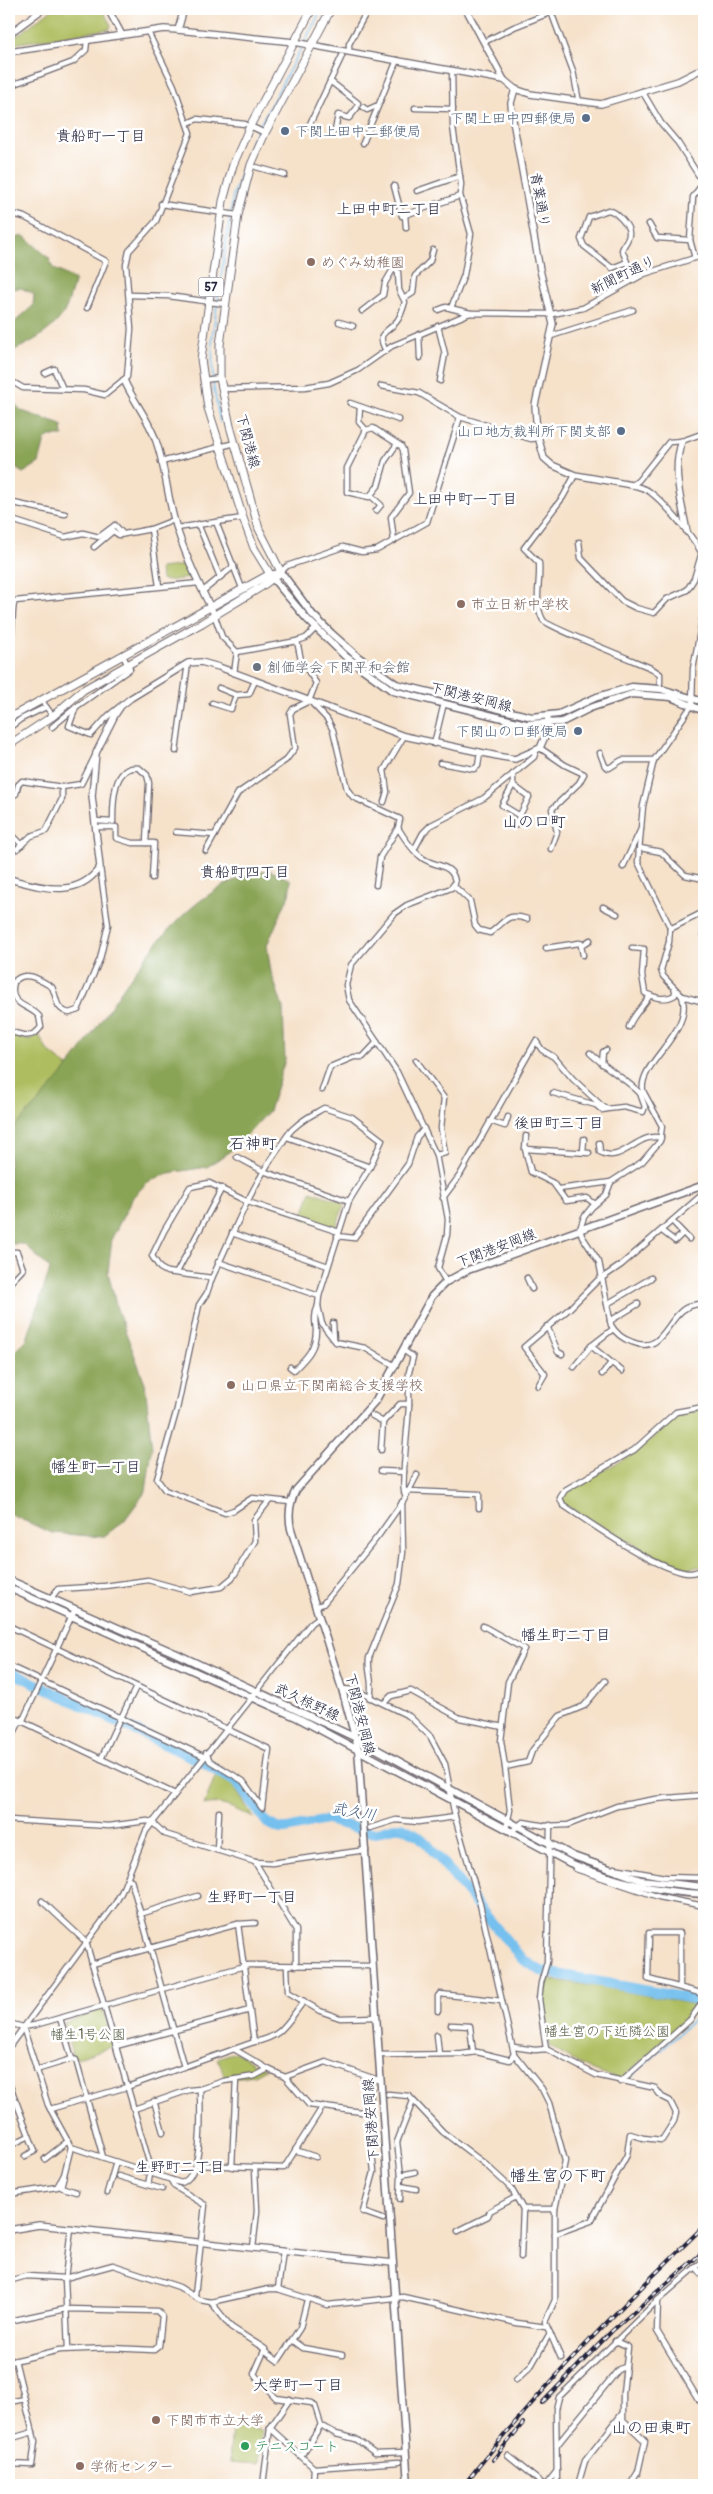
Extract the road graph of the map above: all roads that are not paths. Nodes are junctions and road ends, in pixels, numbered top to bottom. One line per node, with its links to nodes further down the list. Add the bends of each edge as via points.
1 (43, 9): 13 (street)
2 (108, 9): 14 (street)
3 (184, 9): 11 (street)
4 (312, 9): 17 (main road, 下関港線 / 57)
5 (331, 9): 17 (main road, 下関港線 / 57)
6 (368, 9): 19 (street, via 349,44)
7 (466, 9): 16 (street)
8 (655, 9): 9 (street)
9 (661, 9)
10 (551, 10): 16 (street); 29 (street, via 573,71)
11 (178, 30): 12 (street); 17 (street)
12 (148, 32): 14 (street); 34 (street)
13 (9, 34)
14 (122, 35): 15 (street)
15 (87, 41): 18 (street); 26 (street, via 84,53 73,62)
16 (484, 42): 24 (street)
17 (303, 44): 19 (street); 35 (main road, 下関港線 / 57); 38 (main road, 下関港線 / 57)
18 (9, 52)
19 (349, 52): 21 (street)
20 (342, 56): 25 (street)
21 (396, 60): 23 (street); 30 (street)
22 (704, 68): 28 (street, via 678,81)
23 (452, 70): 24 (street); 33 (street)
24 (504, 80): 27 (street)
25 (330, 81): 36 (street); 37 (street, via 358,103 349,118 338,115)
26 (9, 86)
27 (515, 89): 29 (street); 72 (street, 青葉通り, via 512,115 540,270)
28 (642, 91): 29 (street, via 601,104); 43 (street)
29 (579, 102)
30 (376, 106): 31 (street, via 366,110); 39 (street)
31 (363, 107)
32 (415, 108): 33 (street)
33 (453, 109): 42 (street)
34 (188, 122): 35 (street, via 198,119); 48 (street, via 188,141)
35 (250, 126): 38 (street); 49 (main road, 下関港線 / 57, via 232,165)
36 (309, 126)
37 (336, 131)
38 (263, 132): 50 (main road, 下関港線 / 57)
39 (363, 143)
40 (256, 166): 41 (street)
41 (285, 175)
42 (460, 176): 46 (street); 47 (street)
43 (704, 184): 54 (street, via 693,197)
44 (394, 186): 51 (street, via 402,216)
45 (9, 191): 66 (street, via 13,214 106,261)
46 (417, 191)
47 (460, 196): 51 (street); 67 (street, via 471,236 464,275)
48 (161, 204): 49 (street); 62 (street, via 153,225 129,251 126,265)
49 (221, 213): 50 (street); 64 (main road, 下関港線 / 57)
50 (237, 215): 65 (main road, 下関港線 / 57)
51 (405, 215): 53 (street)
52 (649, 224): 54 (street, via 656,238)
53 (406, 228)
54 (690, 240): 57 (street)
55 (433, 250): 63 (street, via 430,261 415,276 413,293)
56 (704, 255): 57 (street, 新聞町通り)
57 (695, 258): 61 (street, 新聞町通り)
58 (390, 262): 60 (street)
59 (627, 262): 59 (street, via 612,268 584,246 581,239 589,217 608,210 616,214 628,230 622,250); 61 (street)
60 (395, 266): 63 (street, via 399,274 399,290); 70 (street, via 384,283 383,295)
61 (636, 278): 72 (street, 新聞町通り, via 582,308)
62 (129, 295): 64 (street); 83 (street, via 131,348 129,372)
63 (405, 298): 78 (street, via 397,321 382,334 381,343)
64 (208, 302): 65 (street); 84 (main road, 下関港線 / 57, via 202,352)
65 (224, 304): 81 (main road, 下関港線 / 57)
66 (87, 308)
67 (451, 308): 68 (street, via 446,306); 71 (street)
68 (438, 310)
69 (633, 310): 77 (street)
70 (362, 311)
71 (470, 313): 72 (street, 新聞町通り); 75 (street)
72 (552, 314): 77 (street, 青葉通り)
73 (339, 322): 74 (street)
74 (353, 326)
75 (438, 326): 76 (street); 85 (street, via 445,354)
76 (419, 334): 78 (street); 79 (street)
77 (551, 336): 95 (street, 青葉通り, via 535,405)
78 (386, 351): 88 (street, via 346,377 321,385)
79 (420, 358)
80 (45, 373): 87 (street, via 54,369)
81 (218, 378): 84 (street); 88 (main road, 下関港線 / 57)
82 (9, 380): 87 (street, via 23,388)
83 (124, 380): 87 (street, via 105,395); 100 (street, via 151,427)
84 (206, 380): 99 (main road, 下関港線 / 57, via 210,416)
85 (440, 382)
86 (381, 386): 91 (street, via 419,393)
87 (63, 389)
88 (222, 389): 97 (main road, 下関港線 / 57)
89 (350, 402): 90 (street)
90 (360, 406): 92 (street); 93 (street, via 359,422)
91 (460, 417): 95 (street, via 531,439); 116 (street, via 427,522)
92 (399, 420)
93 (366, 430): 98 (street, via 373,428); 103 (street, via 347,468 346,487 350,495)
94 (704, 433): 96 (street)
95 (538, 438): 101 (street, 青葉通り, via 547,462)
96 (682, 441): 102 (street, via 669,442); 114 (street, via 678,454 678,497)
97 (235, 443): 99 (street); 122 (main road, 下関港線 / 57, via 260,529)
98 (398, 444): 103 (street, via 383,465 378,486); 116 (street, via 404,450 409,493 391,517)
99 (222, 448): 100 (street); 107 (main road, 下関港線 / 57)
100 (161, 462): 109 (street)
101 (575, 475): 102 (street, 青葉通り); 141 (street, via 563,497 524,548 539,563 538,606 543,619 553,628 569,631 651,668 660,674)
102 (632, 485): 114 (street, via 651,492)
103 (371, 496): 105 (street, via 381,505)
104 (9, 502): 106 (street)
105 (376, 511)
106 (65, 514)
107 (243, 518): 110 (street); 124 (main road, 下関港線 / 57, via 254,548)
108 (9, 520): 115 (street, via 65,537 83,533 98,537 114,525)
109 (174, 520): 112 (street); 113 (street)
110 (216, 522): 111 (street); 121 (street)
111 (198, 524): 112 (street); 123 (street)
112 (177, 528): 125 (street)
113 (152, 529): 115 (street); 126 (street)
114 (687, 532): 119 (street)
115 (124, 534): 118 (street, via 118,535 113,531)
116 (394, 541): 122 (street, via 370,552 343,547 287,566)
117 (579, 542): 119 (street, via 581,558 622,601 654,613 667,599 687,590)
118 (94, 547)
119 (702, 552): 120 (street)
120 (704, 558)
121 (234, 566): 123 (street); 127 (street)
122 (281, 572): 124 (main road); 132 (main road, 下関港安岡線)
123 (220, 577): 128 (street)
124 (271, 577): 127 (main road); 131 (main road); 132 (main road, 下関港安岡線)
125 (199, 583): 126 (street); 128 (street)
126 (159, 586): 134 (street, via 15,601)
127 (242, 588): 129 (main road)
128 (203, 591): 129 (street)
129 (210, 606): 131 (street); 136 (main road)
130 (704, 610): 144 (street, via 692,668)
131 (214, 614): 135 (street, via 222,637); 138 (main road)
132 (318, 626): 133 (street, via 306,638); 146 (main road, 下関港安岡線, via 345,656 385,686 404,694); 154 (main road, 下関港安岡線, via 396,684 520,715)
133 (297, 641): 135 (street); 145 (street, via 301,660 316,683)
134 (9, 648)
135 (237, 652): 139 (street)
136 (123, 656): 138 (street); 148 (main road)
137 (188, 663): 139 (street, via 206,662); 150 (street); 163 (street)
138 (128, 664): 151 (street, via 130,668 126,672); 153 (main road, via 84,690)
139 (234, 673): 140 (street)
140 (255, 681): 143 (street, via 249,694); 145 (street)
141 (660, 683)
142 (219, 688): 143 (street)
143 (236, 695): 147 (street, via 231,709)
144 (691, 698): 149 (main road, 下関港安岡線); 154 (main road, 下関港安岡線, via 662,688 632,687 606,693)
145 (309, 701): 159 (street); 177 (street, via 333,730 347,789 353,798 400,819); 181 (street, via 293,708 290,714 296,744 292,752 280,765 238,793)
146 (444, 702): 156 (main road, 下関港安岡線, via 526,724); 160 (street)
147 (212, 703)
148 (44, 704): 153 (street); 155 (main road); 158 (street)
149 (699, 704): 152 (main road, 下関港安岡線); 156 (main road, 下関港安岡線, via 671,697 632,694 597,705 562,722); 167 (street)
150 (120, 706): 151 (street, via 89,736 69,726); 165 (street)
151 (76, 707): 157 (street)
152 (704, 710)
153 (53, 716): 161 (main road)
154 (548, 716): 156 (street)
155 (9, 718)
156 (548, 724): 162 (street)
157 (52, 727)
158 (9, 728)
159 (404, 736): 160 (street); 173 (street, via 384,770 387,792)
160 (434, 744): 164 (street)
161 (9, 745)
162 (538, 750): 164 (street, via 516,759); 169 (street); 187 (street, via 584,774 552,809 557,832)
163 (176, 751)
164 (480, 752): 168 (street, via 478,766 474,769)
165 (96, 753): 171 (street, via 83,782); 175 (street, via 92,796)
166 (600, 753): 167 (street, via 609,768 622,760)
167 (654, 760): 178 (street, via 643,806)
168 (440, 763)
169 (513, 774): 170 (street); 184 (street, via 484,798 431,825)
170 (513, 785): 174 (street, via 529,797); 174 (street, via 502,805)
171 (62, 787): 172 (street, via 22,781 16,794); 183 (street, via 61,801 46,831 31,836)
172 (9, 795)
173 (384, 802)
174 (520, 816): 176 (street)
175 (96, 824): 182 (street, via 116,827 116,838 132,843); 182 (street, via 113,822 116,784 130,768 139,768 147,775 149,783); 189 (street)
176 (515, 825)
177 (398, 828): 184 (street); 194 (street, via 380,857)
178 (642, 828): 185 (street); 190 (street)
179 (10, 832): 183 (street)
180 (176, 832): 181 (street)
181 (214, 835): 188 (street)
182 (146, 842): 191 (street, via 154,843)
183 (22, 845): 186 (street)
184 (415, 848): 195 (street, via 422,858 452,872)
185 (640, 848): 193 (street, via 661,852 685,876); 200 (street, via 639,865)
186 (17, 849)
187 (551, 849)
188 (206, 851)
189 (100, 867): 192 (street, via 90,880 68,889 45,888); 211 (street, via 108,925 100,959 78,1010 62,1011 52,987 28,975 21,976 14,982 13,996 39,1016 41,1028 31,1036)
190 (623, 867)
191 (152, 878)
192 (9, 879)
193 (704, 879)
194 (376, 885)
195 (454, 886): 199 (street, via 470,901 478,930 490,933 514,915); 212 (street, via 402,908 388,920 349,969 346,994)
196 (604, 907): 197 (street)
197 (617, 914)
198 (704, 917): 200 (street, via 700,914)
199 (527, 919)
200 (670, 929): 206 (street, via 662,973)
201 (590, 940): 202 (street)
202 (583, 944): 203 (street); 205 (street)
203 (546, 948)
204 (632, 948): 207 (street, via 644,949 643,988)
205 (583, 955)
206 (675, 989): 207 (street, via 673,997 658,999); 208 (street)
207 (650, 995): 210 (street)
208 (682, 996): 209 (street); 218 (street, via 683,1014 679,1027 648,1074)
209 (704, 1002)
210 (629, 1027)
211 (9, 1031)
212 (377, 1042): 217 (street, via 363,1057 354,1057 330,1067); 223 (street, via 397,1072)
213 (606, 1050): 216 (street, via 602,1053)
214 (590, 1053): 216 (street)
215 (416, 1060): 230 (street, via 444,1098 440,1122 445,1153)
216 (602, 1064): 218 (street)
217 (322, 1090)
218 (641, 1092): 220 (street, via 643,1112 624,1107); 226 (street, via 662,1126)
219 (553, 1093): 220 (street)
220 (607, 1109): 222 (street, via 536,1041)
221 (508, 1117): 222 (street, via 505,1126)
222 (490, 1121): 239 (street, via 460,1175)
223 (424, 1129): 230 (street); 248 (street, via 417,1137 408,1164 354,1238)
224 (526, 1136): 229 (street)
225 (287, 1137): 232 (street); 232 (street, via 296,1126 324,1108 346,1114 382,1140); 233 (street)
226 (661, 1138): 228 (street, via 648,1137 611,1155 600,1152); 234 (street, via 642,1162)
227 (584, 1139): 229 (street, via 586,1152)
228 (599, 1143)
229 (525, 1149): 237 (street, via 531,1172)
230 (436, 1155): 239 (street)
231 (237, 1157): 233 (street)
232 (370, 1167): 240 (street)
233 (263, 1171): 240 (street); 241 (street)
234 (611, 1182): 237 (street); 242 (street, via 606,1194)
235 (703, 1185): 238 (street); 244 (main road, 下関港安岡線)
236 (222, 1188): 241 (street); 253 (street); 253 (street, via 209,1182 190,1187 153,1250 152,1256 160,1268)
237 (559, 1189): 242 (street, via 566,1201 587,1198)
238 (704, 1193): 243 (street)
239 (443, 1198): 258 (street, via 448,1226 438,1268)
240 (349, 1201): 248 (street)
241 (248, 1202): 246 (street); 248 (street)
242 (595, 1204): 244 (street, via 584,1217)
243 (672, 1221): 245 (street); 247 (street)
244 (580, 1229): 254 (street, via 596,1255); 258 (main road, 下関港安岡線, via 468,1270)
245 (662, 1230): 247 (street, via 675,1241); 254 (street)
246 (232, 1233): 251 (street); 252 (street)
247 (683, 1233): 249 (street)
248 (338, 1234): 252 (street)
249 (689, 1239)
250 (9, 1252): 259 (street, via 17,1252 22,1269)
251 (218, 1262): 255 (street); 261 (street)
252 (328, 1266): 261 (street)
253 (177, 1272): 255 (street)
254 (602, 1277): 262 (street); 268 (street)
255 (212, 1278): 290 (street, via 198,1305 175,1417 157,1479 165,1490 225,1513 252,1498)
256 (527, 1278): 260 (street)
257 (651, 1278): 262 (street)
258 (446, 1282): 272 (main road, 下関港安岡線, via 427,1302)
259 (9, 1284)
260 (532, 1289)
261 (319, 1296): 265 (street)
262 (607, 1304): 266 (street)
263 (638, 1304): 266 (street)
264 (704, 1304): 269 (street, via 690,1306 677,1314 652,1345 631,1342)
265 (318, 1306): 270 (street, via 323,1329); 277 (street, via 314,1347 294,1370)
266 (610, 1321): 269 (street)
267 (333, 1323): 270 (street)
268 (547, 1326): 273 (street, via 558,1352); 280 (street, via 524,1347 545,1374)
269 (614, 1330): 271 (street)
270 (334, 1339): 275 (street, via 365,1348)
271 (590, 1346): 274 (street); 276 (street)
272 (403, 1350): 275 (main road, 下関港安岡線); 281 (street, via 413,1358 408,1372)
273 (562, 1354)
274 (611, 1362): 278 (street); 279 (street)
275 (395, 1366): 291 (main road, 下関港安岡線, via 376,1400 296,1490)
276 (574, 1367)
277 (290, 1368)
278 (622, 1372)
279 (602, 1374)
280 (538, 1386)
281 (409, 1404): 284 (street, via 400,1404); 287 (street)
282 (704, 1406): 294 (street, via 676,1412 639,1446 565,1490 560,1498 563,1506 665,1565 689,1572)
283 (371, 1415): 284 (street)
284 (383, 1422): 285 (street)
285 (381, 1450)
286 (381, 1471): 287 (street)
287 (404, 1472): 289 (street, via 403,1491)
288 (417, 1475): 289 (street)
289 (406, 1493): 292 (street); 293 (street, via 479,1494)
290 (269, 1501): 291 (street); 297 (street, via 254,1520 255,1541 233,1578 221,1587 191,1592 148,1580 58,1589)
291 (290, 1502): 298 (main road, 下関港安岡線, via 289,1522)
292 (402, 1502): 298 (street, via 323,1604); 311 (street, via 403,1552 399,1584 370,1658 373,1685)
293 (479, 1508)
294 (704, 1568)
295 (9, 1580): 297 (main road, 武久椋野線)
296 (9, 1588): 300 (main road, 武久椋野線)
297 (51, 1598): 299 (main road, 武久椋野線)
298 (315, 1607): 301 (main road, 下関港安岡線)
299 (75, 1610): 300 (street); 310 (main road, 武久椋野線)
300 (72, 1617): 304 (street); 310 (main road, 武久椋野線)
301 (318, 1618): 309 (main road, 下関港安岡線); 310 (street, via 310,1623)
302 (9, 1626): 304 (street)
303 (483, 1626): 316 (street, via 524,1648 508,1682)
304 (57, 1649): 307 (street); 308 (street)
305 (9, 1666): 307 (street)
306 (605, 1681): 323 (street, via 584,1706 560,1716 532,1751 528,1762)
307 (41, 1682): 314 (street); 315 (street)
308 (136, 1687): 314 (street); 317 (street)
309 (342, 1689): 311 (street, via 355,1690); 318 (main road, 下関港安岡線)
310 (253, 1694): 317 (street); 318 (main road, 武久椋野線); 320 (main road, 武久椋野線)
311 (370, 1698): 312 (street)
312 (384, 1703): 316 (street, via 391,1696 411,1691 460,1718); 324 (street, via 404,1712 426,1731 442,1757)
313 (9, 1716): 315 (street)
314 (120, 1719): 321 (street); 322 (street)
315 (21, 1721): 319 (street); 322 (street)
316 (503, 1727): 323 (street, via 501,1748)
317 (226, 1729): 321 (street); 321 (street, via 269,1749 262,1808 243,1781)
318 (356, 1738): 320 (main road, 下関港安岡線); 324 (main road, 武久椋野線)
319 (9, 1743)
320 (358, 1748): 327 (main road, 武久椋野線); 335 (main road, 下関港安岡線)
321 (204, 1756): 325 (street)
322 (101, 1760): 325 (street)
323 (505, 1767): 331 (street, via 510,1810)
324 (450, 1789): 327 (street); 331 (main road, 武久椋野線)
325 (175, 1794): 332 (street)
326 (704, 1795): 333 (street, via 618,1806 568,1825)
327 (452, 1799): 329 (street); 336 (main road, 武久椋野線)
328 (219, 1812): 338 (street)
329 (454, 1817): 335 (street, via 418,1822 396,1820); 364 (street, via 484,1919)
330 (9, 1820): 332 (street, via 109,1826)
331 (508, 1821): 334 (main road, 武久椋野線); 336 (street)
332 (152, 1822): 338 (street, via 165,1834); 342 (street)
333 (550, 1825): 334 (street, via 523,1822); 337 (street)
334 (517, 1826): 336 (street); 337 (main road, 武久椋野線)
335 (367, 1829): 339 (main road, 下関港安岡線)
336 (508, 1831): 340 (main road, 武久椋野線)
337 (549, 1844): 340 (street); 343 (street, via 628,1871 665,1877); 344 (main road, 武久椋野線, via 624,1875 657,1883)
338 (217, 1850): 341 (street)
339 (366, 1850): 341 (street, via 272,1863); 358 (main road, 下関港安岡線)
340 (549, 1853): 345 (main road, 武久椋野線, via 622,1882); 348 (street, via 602,1879 659,1897); 380 (street, via 546,1967 539,1999)
341 (255, 1862): 357 (street, via 296,1930)
342 (127, 1878): 349 (street, via 131,1880); 352 (street, via 115,1904)
343 (704, 1878)
344 (704, 1887)
345 (704, 1894)
346 (198, 1896): 349 (street)
347 (42, 1901): 352 (street)
348 (704, 1906)
349 (140, 1914): 353 (street)
350 (255, 1923): 351 (street)
351 (238, 1924): 353 (street); 355 (street)
352 (86, 1942): 354 (street); 372 (street)
353 (150, 1948): 354 (street); 360 (street)
354 (92, 1964): 365 (street)
355 (244, 1966): 356 (street); 360 (street); 366 (street)
356 (288, 1966): 357 (street); 363 (street, via 288,1992)
357 (296, 1966): 358 (street)
358 (373, 1966): 368 (main road, 下関港安岡線)
359 (680, 1987): 359 (street, via 680,1933 649,1933 648,1979); 361 (street)
360 (162, 1988): 365 (street); 373 (street)
361 (704, 1994)
362 (704, 2000): 393 (street, via 690,2020)
363 (304, 2001): 368 (street, via 320,2012 340,2018); 375 (street, via 284,2029)
364 (502, 2002): 367 (street, via 440,1994); 378 (street)
365 (104, 2005): 369 (street); 376 (street)
366 (250, 2010): 373 (street); 375 (street)
367 (438, 2011)
368 (376, 2017): 384 (main road, 下関港安岡線)
369 (60, 2018): 372 (street); 385 (street)
370 (9, 2023): 372 (street)
371 (451, 2025): 381 (street, via 470,2026)
372 (24, 2027): 377 (street); 388 (street)
373 (174, 2030): 376 (street); 386 (street)
374 (437, 2035): 382 (street)
375 (254, 2042): 379 (street)
376 (116, 2046): 395 (street)
377 (9, 2047)
378 (514, 2047): 380 (street); 383 (street)
379 (234, 2049): 386 (street); 387 (street)
380 (546, 2049): 393 (street, via 590,2073)
381 (473, 2052): 382 (street); 383 (street, via 510,2060)
382 (438, 2054): 384 (street)
383 (514, 2054): 435 (street, via 545,2095 562,2144 565,2161)
384 (378, 2056): 392 (main road, 下関港安岡線)
385 (72, 2059): 388 (street); 398 (street, via 76,2060)
386 (184, 2067): 395 (street)
387 (268, 2069): 389 (street); 390 (street, via 255,2076)
388 (36, 2070): 402 (street)
389 (285, 2077): 391 (street, via 322,2062); 401 (street, via 309,2105)
390 (236, 2079): 396 (street); 417 (street)
391 (371, 2079): 392 (street); 404 (street)
392 (380, 2081): 446 (main road, 下関港安岡線)
393 (620, 2082): 440 (street, via 655,2088 672,2104 675,2119 662,2140 630,2134 627,2155 591,2221)
394 (9, 2083): 406 (street)
395 (127, 2087): 398 (street); 403 (street)
396 (200, 2089): 399 (street); 416 (street)
397 (388, 2094): 400 (street, via 408,2096)
398 (86, 2100): 402 (street); 412 (street)
399 (154, 2101): 403 (street); 405 (street)
400 (413, 2101): 422 (street, via 397,2142); 432 (street, via 443,2132 511,2188)
401 (323, 2106): 404 (street); 410 (street)
402 (50, 2109): 407 (street)
403 (134, 2109): 420 (street)
404 (369, 2113): 436 (street, via 374,2172 364,2212)
405 (163, 2132)
406 (29, 2136): 408 (street); 411 (street, via 36,2151)
407 (68, 2141): 409 (street); 414 (street)
408 (9, 2146)
409 (71, 2147): 412 (street); 421 (street)
410 (296, 2150): 413 (street); 418 (street, via 284,2168)
411 (25, 2156)
412 (102, 2157): 415 (street)
413 (316, 2158)
414 (45, 2159)
415 (116, 2162): 420 (street); 431 (street)
416 (196, 2165): 417 (street); 424 (street, via 184,2183)
417 (232, 2167): 418 (street)
418 (255, 2169): 442 (street, via 257,2211)
419 (415, 2172): 422 (street)
420 (152, 2173): 424 (street); 425 (street)
421 (64, 2175): 429 (street, via 57,2187); 430 (street, via 61,2187)
422 (401, 2175): 426 (street)
423 (118, 2176): 425 (street)
424 (170, 2180): 441 (street, via 205,2206)
425 (148, 2185): 428 (street)
426 (401, 2186): 427 (street); 433 (street)
427 (416, 2188)
428 (162, 2189)
429 (9, 2192)
430 (76, 2192)
431 (108, 2193)
432 (516, 2197): 434 (street); 439 (street)
433 (400, 2198)
434 (523, 2209): 435 (street); 444 (street)
435 (555, 2209): 440 (street)
436 (383, 2219)
437 (71, 2228): 438 (street, via 39,2225); 441 (street); 449 (street)
438 (9, 2230)
439 (458, 2231)
440 (555, 2234): 459 (street, via 555,2300 546,2319)
441 (201, 2242): 442 (street); 452 (street)
442 (253, 2248): 443 (street)
443 (283, 2251): 446 (street); 451 (street)
444 (520, 2257)
445 (704, 2260): 447 (street)
446 (393, 2263): 453 (main road, 下関港安岡線)
447 (696, 2267): 448 (street); 455 (street)
448 (704, 2277)
449 (65, 2278): 450 (street, via 26,2276); 452 (street, via 118,2266); 457 (street)
450 (9, 2281)
451 (278, 2290): 454 (street); 456 (street, via 264,2289)
452 (195, 2295): 456 (street)
453 (395, 2298): 454 (street, via 334,2305); 459 (street, via 409,2298); 481 (main road, 下関港安岡線)
454 (307, 2300): 461 (street, via 300,2328)
455 (658, 2300): 462 (street); 474 (street, via 657,2331)
456 (210, 2302): 464 (street, via 226,2322 260,2344)
457 (66, 2309): 458 (street); 463 (street); 463 (street, via 157,2311 162,2316 159,2346 154,2350)
458 (9, 2321)
459 (546, 2327): 460 (street)
460 (550, 2333): 466 (street); 470 (street, via 531,2366)
461 (292, 2340): 464 (street, via 278,2361); 465 (street, via 303,2348)
462 (615, 2341): 469 (street, via 628,2348); 480 (street, via 577,2376 557,2400)
463 (68, 2349): 467 (street)
464 (264, 2351): 472 (street, via 254,2374 276,2398)
465 (342, 2355)
466 (561, 2358)
467 (15, 2360): 468 (street); 471 (street)
468 (9, 2362)
469 (626, 2367): 475 (street); 480 (street, via 620,2369)
470 (516, 2380)
471 (25, 2399): 473 (street); 478 (street)
472 (290, 2399): 476 (street, via 314,2405); 477 (street)
473 (9, 2402)
474 (704, 2405)
475 (622, 2414): 493 (street, via 585,2461); 494 (street, via 623,2420 645,2442 638,2472)
476 (321, 2425): 481 (street, via 336,2434 356,2439 375,2453); 482 (street)
477 (270, 2428): 482 (street); 488 (street)
478 (33, 2432): 479 (street); 485 (street, via 32,2464)
479 (9, 2439)
480 (557, 2445): 487 (street)
481 (405, 2452): 490 (main road, 下関港安岡線)
482 (302, 2456): 486 (street)
483 (508, 2456): 491 (street)
484 (399, 2462): 486 (street)
485 (9, 2464)
486 (314, 2468): 489 (street)
487 (558, 2471): 491 (street); 492 (street)
488 (263, 2485)
489 (313, 2485)
490 (408, 2485)
491 (545, 2485)
492 (558, 2485)
493 (578, 2485)
494 (630, 2485)

